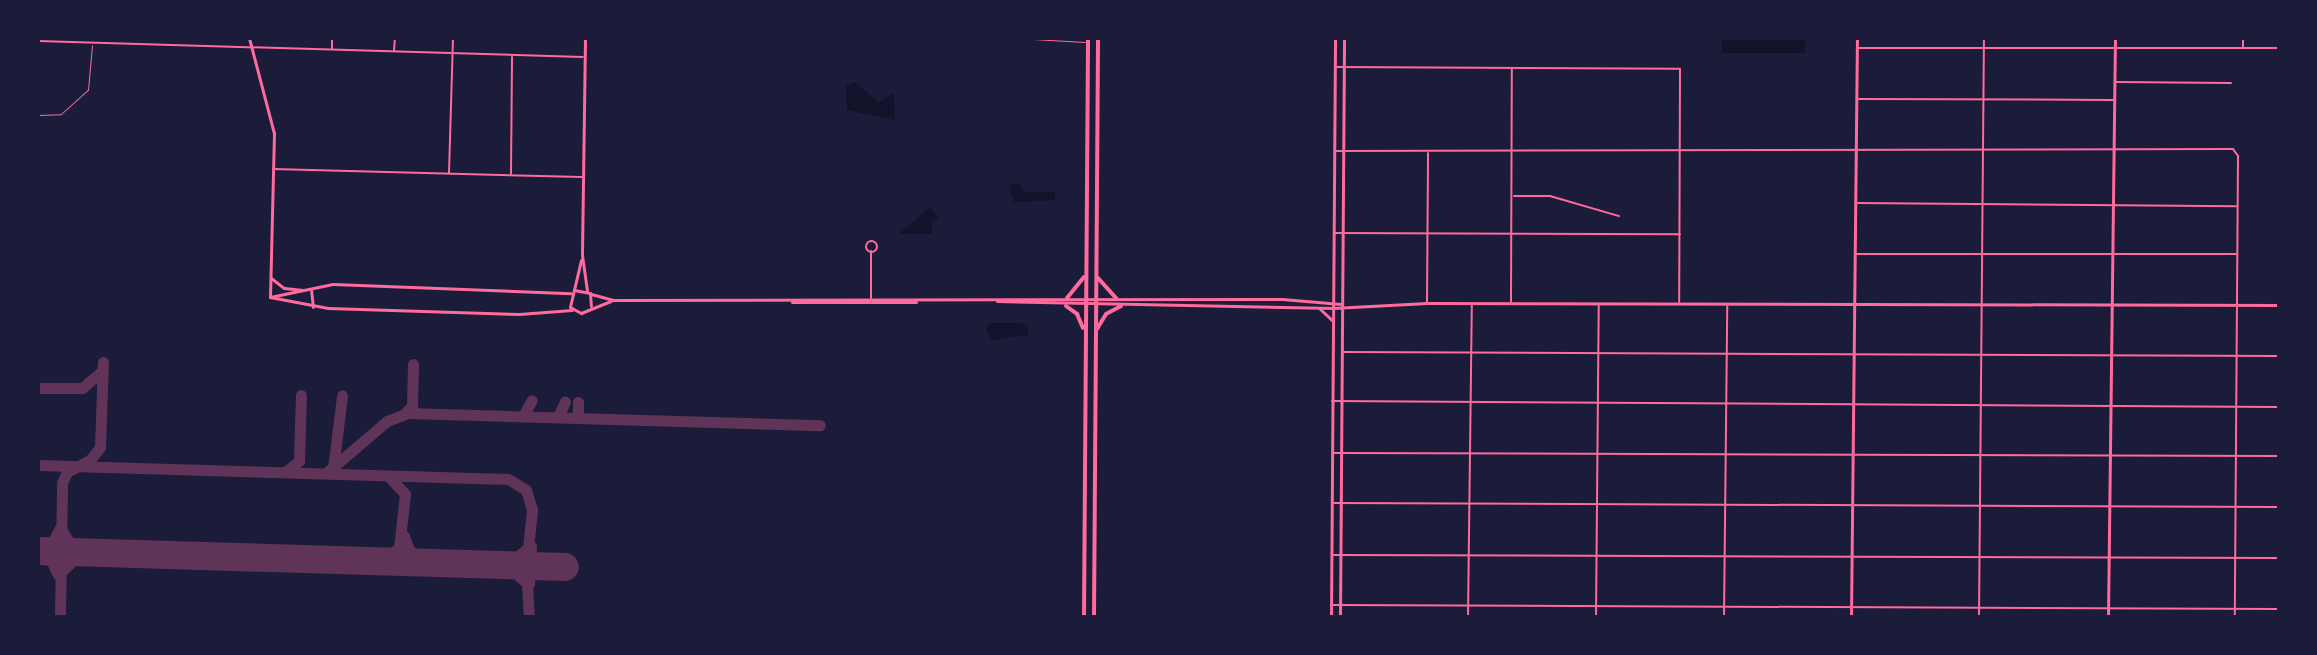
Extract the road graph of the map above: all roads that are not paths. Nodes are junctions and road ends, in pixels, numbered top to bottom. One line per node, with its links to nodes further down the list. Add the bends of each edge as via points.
1 (251, 38): 17 (street)
2 (332, 38): 22 (street)
3 (395, 38): 24 (street)
4 (453, 38): 25 (street)
5 (585, 38): 27 (street)
6 (1015, 38): 13 (lane)
7 (1335, 38): 28 (street)
8 (1344, 38): 29 (street)
9 (1857, 38): 18 (street)
10 (1984, 38): 21 (street)
11 (2115, 38): 23 (street)
12 (2243, 38): 19 (street)
13 (1088, 40): 14 (main road); 66 (main road)
14 (1098, 40): 67 (main road)
15 (38, 41): 16 (street)
16 (92, 43): 17 (street); 36 (lane, via 91,84 67,111)
17 (252, 48): 22 (street); 45 (street, via 271,114)
18 (1857, 48): 21 (street); 33 (street)
19 (2243, 48): 20 (street); 23 (street)
20 (2279, 48)
21 (1984, 49): 23 (street); 34 (street)
22 (332, 50): 24 (street)
23 (2114, 50): 31 (street)
24 (394, 52): 25 (street)
25 (452, 54): 26 (street); 46 (street)
26 (512, 55): 27 (street); 47 (street)
27 (585, 57): 48 (street)
28 (1335, 67): 29 (street); 39 (street)
29 (1343, 67): 30 (street); 40 (street)
30 (1512, 67): 42 (street); 44 (street, via 1680,69)
31 (2114, 82): 32 (street); 35 (street)
32 (2231, 83)
33 (1857, 99): 34 (street); 38 (street)
34 (1985, 100): 35 (street); 43 (street)
35 (2114, 100): 37 (street)
36 (38, 115)
37 (2113, 149): 43 (street); 52 (street); 53 (street, via 2233,149 2238,156)
38 (1856, 150): 43 (street); 44 (street); 50 (street)
39 (1335, 151): 40 (street); 55 (street)
40 (1343, 151): 41 (street); 56 (street)
41 (1428, 151): 42 (street); 57 (street)
42 (1513, 151): 44 (street); 49 (street)
43 (1984, 151): 51 (street)
44 (1681, 152): 59 (street)
45 (272, 169): 46 (street); 68 (street)
46 (449, 174): 47 (street)
47 (511, 176): 48 (street)
48 (583, 177): 65 (street)
49 (1513, 196): 54 (street, via 1550,196 1603,216); 58 (street)
50 (1856, 203): 51 (street); 61 (street)
51 (1983, 203): 52 (street); 62 (street)
52 (2113, 204): 53 (street); 63 (street)
53 (2237, 206): 64 (street)
54 (1619, 216)
55 (1334, 233): 56 (street); 83 (street)
56 (1342, 233): 57 (street); 87 (street)
57 (1427, 233): 58 (street); 86 (street)
58 (1512, 233): 59 (street); 89 (street)
59 (1680, 234): 91 (street)
60 (871, 251): 85 (street)
61 (1855, 254): 62 (street); 93 (street)
62 (1983, 254): 63 (street); 94 (street)
63 (2111, 254): 64 (street); 95 (street)
64 (2237, 254): 96 (street)
65 (582, 255): 71 (street); 72 (street)
66 (1085, 275): 74 (main road); 75 (main road)
67 (1097, 275): 76 (main road); 77 (main road)
68 (271, 278): 70 (street, via 284,288); 73 (street)
69 (311, 289): 70 (street); 71 (street, via 333,284); 103 (street)
70 (305, 290): 73 (street)
71 (573, 292): 72 (street); 110 (street)
72 (589, 292): 82 (street); 98 (street)
73 (270, 297): 103 (street)
74 (1067, 298): 75 (street); 84 (street)
75 (1085, 298): 76 (street); 100 (main road)
76 (1096, 299): 77 (street); 101 (main road)
77 (1117, 299): 78 (street)
78 (1156, 299): 79 (street); 104 (street)
79 (1171, 299): 80 (street); 105 (street)
80 (1216, 299): 81 (street); 106 (street)
81 (1282, 299): 83 (street); 107 (street)
82 (614, 300): 85 (street); 98 (street)
83 (1333, 300): 87 (street); 109 (street)
84 (997, 301): 85 (street); 99 (street)
85 (871, 302)
86 (1427, 303): 87 (street); 88 (street)
87 (1341, 304): 109 (street); 115 (street)
88 (1472, 304): 89 (street); 114 (street)
89 (1511, 304): 90 (street)
90 (1599, 304): 91 (street); 116 (street)
91 (1679, 304): 92 (street)
92 (1727, 304): 93 (street); 117 (street)
93 (1854, 304): 94 (street); 118 (street)
94 (1982, 305): 95 (street); 119 (street)
95 (2111, 305): 96 (street); 120 (street)
96 (2237, 305): 97 (street); 121 (street)
97 (2279, 305)
98 (591, 306): 110 (street, via 581,313)
99 (1066, 306): 100 (street); 113 (main road, via 1077,314)
100 (1085, 306): 101 (street); 113 (main road)
101 (1096, 306): 102 (street); 112 (main road)
102 (1121, 306): 104 (street); 112 (main road, via 1106,314)
103 (313, 307): 110 (street, via 536,314)
104 (1156, 307): 105 (street)
105 (1171, 307): 106 (street)
106 (1217, 307): 107 (street)
107 (1282, 307): 108 (street)
108 (1313, 307): 109 (street); 111 (street)
109 (1333, 308): 111 (street)
110 (572, 310)
111 (1333, 321): 123 (street)
112 (1096, 331): 154 (main road)
113 (1085, 333): 153 (main road)
114 (1471, 351): 115 (street); 116 (street); 125 (street)
115 (1340, 352): 124 (street)
116 (1598, 352): 117 (street); 126 (street)
117 (1727, 353): 118 (street); 127 (street)
118 (1854, 353): 119 (street); 128 (street)
119 (1982, 354): 120 (street); 129 (street)
120 (2111, 356): 121 (street); 130 (street)
121 (2237, 356): 122 (street); 131 (street)
122 (2279, 356)
123 (1332, 401): 124 (street); 133 (street)
124 (1340, 401): 125 (street); 134 (street)
125 (1470, 402): 126 (street); 135 (street)
126 (1598, 403): 127 (street); 136 (street)
127 (1726, 404): 128 (street); 137 (street)
128 (1854, 404): 129 (street); 138 (street)
129 (1981, 405): 130 (street); 139 (street)
130 (2110, 405): 131 (street); 140 (street)
131 (2237, 407): 132 (street); 141 (street)
132 (2279, 407)
133 (1332, 453): 134 (street); 143 (street)
134 (1340, 453): 135 (street); 144 (street)
135 (1470, 453): 136 (street); 145 (street)
136 (1597, 454): 137 (street); 146 (street)
137 (1725, 454): 138 (street); 147 (street)
138 (1853, 455): 139 (street); 148 (street)
139 (1981, 456): 140 (street); 149 (street)
140 (2110, 456): 141 (street); 150 (street)
141 (2236, 456): 142 (street); 151 (street)
142 (2279, 456)
143 (1332, 503): 144 (street); 155 (street)
144 (1339, 503): 145 (street); 156 (street)
145 (1469, 504): 146 (street); 159 (street)
146 (1597, 505): 147 (street); 160 (street)
147 (1725, 505): 148 (street); 161 (street)
148 (1852, 506): 149 (street); 162 (street)
149 (1980, 506): 150 (street); 163 (street)
150 (2109, 506): 151 (street); 164 (street)
151 (2236, 507): 152 (street); 165 (street)
152 (2279, 507)
153 (1084, 522): 154 (main road); 177 (main road)
154 (1095, 522): 178 (main road)
155 (1331, 525): 156 (street); 157 (street)
156 (1339, 525): 158 (street)
157 (1331, 555): 158 (street); 167 (street)
158 (1339, 555): 159 (street); 168 (street)
159 (1469, 555): 160 (street); 169 (street)
160 (1596, 555): 161 (street); 170 (street)
161 (1724, 556): 162 (street); 171 (street)
162 (1852, 557): 163 (street); 172 (street)
163 (1980, 557): 164 (street); 173 (street)
164 (2108, 557): 165 (street); 174 (street)
165 (2235, 558): 166 (street); 175 (street)
166 (2279, 558)
167 (1331, 605): 168 (street); 179 (street)
168 (1339, 605): 169 (street); 180 (street)
169 (1468, 606): 170 (street); 181 (street)
170 (1596, 606): 171 (street); 182 (street)
171 (1724, 607): 172 (street); 183 (street)
172 (1851, 607): 173 (street); 184 (street)
173 (1979, 608): 174 (street); 185 (street)
174 (2108, 609): 175 (street); 186 (street)
175 (2235, 609): 176 (street); 187 (street)
176 (2279, 609)
177 (1084, 617)
178 (1094, 617)
179 (1331, 617)
180 (1340, 617)
181 (1468, 617)
182 (1596, 617)
183 (1724, 617)
184 (1851, 617)
185 (1979, 617)
186 (2108, 617)
187 (2235, 617)

